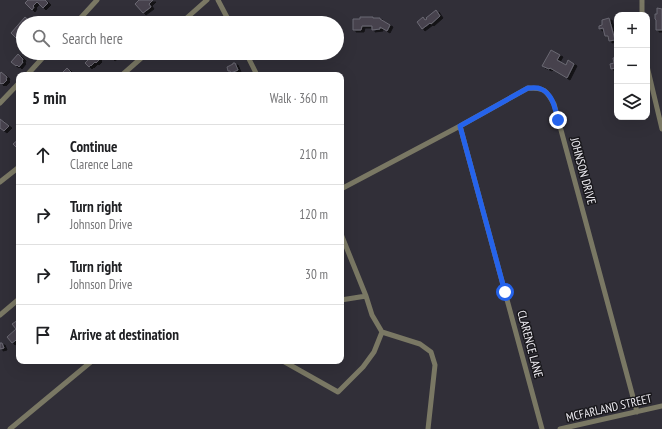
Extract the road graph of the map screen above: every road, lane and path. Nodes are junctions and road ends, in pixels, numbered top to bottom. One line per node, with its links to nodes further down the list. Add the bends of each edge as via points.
1 (97, 0): 6 (street)
2 (207, 0): 7 (street)
3 (218, 0): 8 (street)
4 (642, 0): 5 (street)
5 (642, 12)
6 (82, 16)
7 (189, 16)
8 (226, 16)
9 (41, 60): 12 (street)
10 (139, 60): 13 (street)
11 (250, 60): 14 (street)
12 (30, 72)
13 (125, 72)
14 (256, 72)
15 (650, 78): 18 (street)
16 (16, 86): 17 (street)
17 (0, 103)
18 (660, 116): 20 (street)
19 (460, 126): 23 (street, JOHNSON DRIVE); 33 (street, JOHNSON DRIVE, via 528,88 540,88 548,93 554,104); 36 (street, CLARENCE LANE)
20 (662, 129)
21 (16, 172): 22 (street)
22 (0, 182)
23 (344, 187)
24 (344, 241): 25 (street)
25 (366, 296): 26 (street); 29 (street, via 372,315)
26 (344, 300)
27 (16, 302): 28 (street)
28 (0, 315)
29 (382, 332): 31 (street, via 374,352 338,392); 35 (street, via 420,344 431,352 435,365)
30 (88, 364): 34 (street)
31 (288, 364)
32 (662, 406): 33 (street, MCFARLAND STREET)
33 (637, 412): 37 (street, MCFARLAND STREET)
34 (10, 429)
35 (428, 429)
36 (542, 429)
37 (560, 429)

